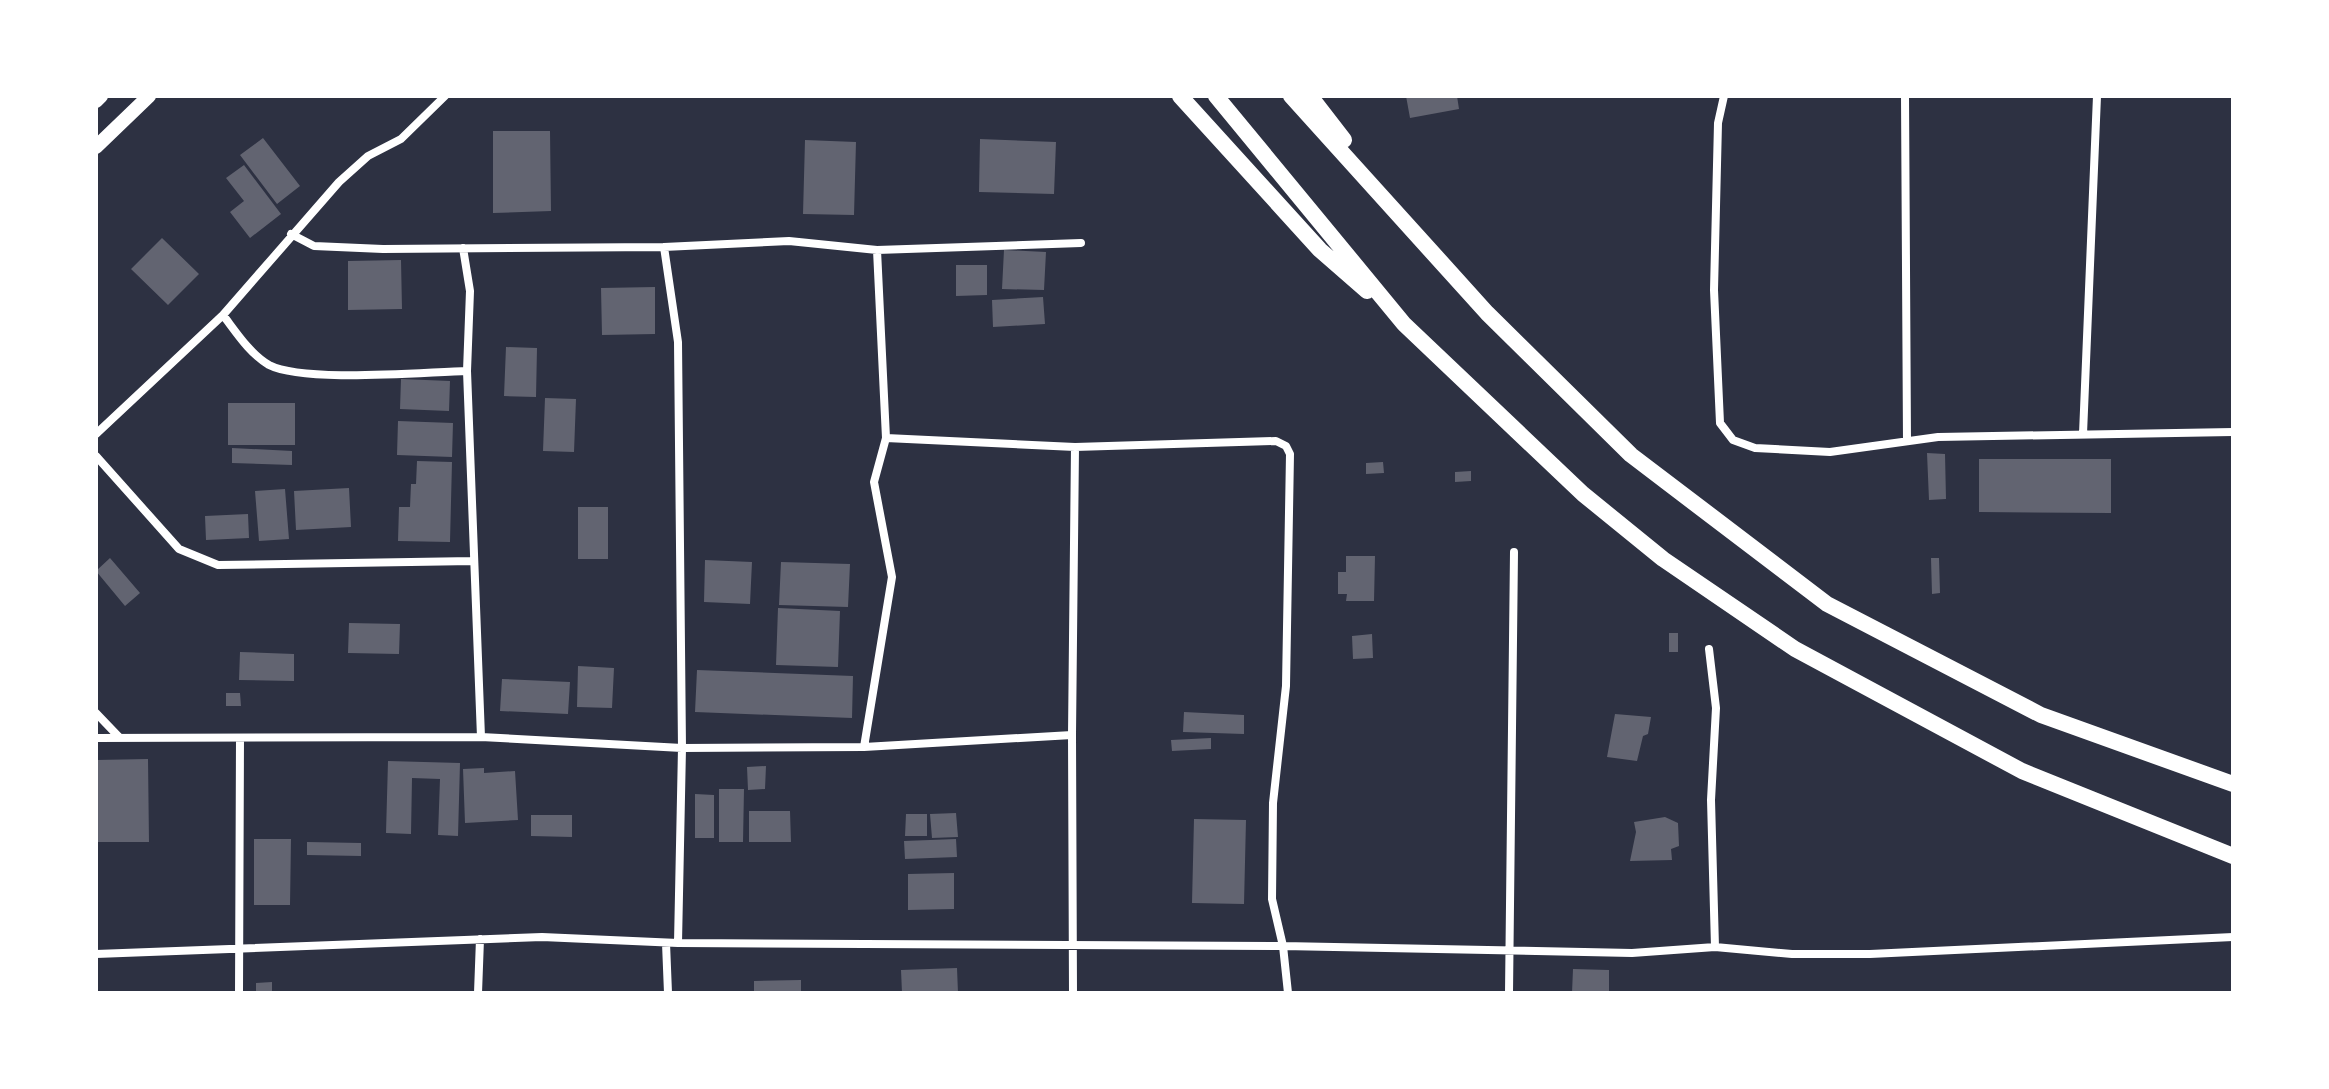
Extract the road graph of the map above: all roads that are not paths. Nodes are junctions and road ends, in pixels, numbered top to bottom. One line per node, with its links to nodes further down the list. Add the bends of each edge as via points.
1 (101, 96): 11 (main road)
2 (149, 96): 12 (main road)
3 (445, 96): 13 (street, via 401,139 368,156)
4 (1180, 96): 20 (highway, via 1320,250)
5 (1216, 96): 20 (highway)
6 (1291, 96): 14 (highway)
7 (1310, 96): 14 (highway)
8 (1724, 96): 26 (street, via 1718,123 1714,290 1720,423 1733,440 1755,448 1830,452)
9 (1905, 96): 26 (street)
10 (2097, 96): 24 (street)
11 (96, 101)
12 (96, 147)
13 (291, 234): 17 (street, via 314,246); 19 (street)
14 (1415, 234): 40 (highway, via 1631,455 1827,604 2041,715)
15 (1081, 243): 18 (street)
16 (664, 247): 17 (street); 18 (street, via 789,241); 39 (street, via 678,342)
17 (463, 248): 21 (street, via 470,291)
18 (877, 250): 25 (street)
19 (223, 315): 21 (street, via 269,365 302,374); 23 (street)
20 (1404, 324): 41 (highway, via 1583,494 1663,559 1795,649 2022,771)
21 (467, 371): 30 (street)
22 (2233, 432): 24 (street)
23 (96, 434)
24 (2083, 434): 26 (street)
25 (886, 438): 27 (street); 38 (street, via 874,482 892,577)
26 (1907, 441)
27 (1075, 447): 33 (street); 47 (street, via 1276,441 1290,454 1286,686 1273,803 1272,899)
28 (96, 456): 30 (street, via 179,549 218,565)
29 (1514, 552): 50 (street)
30 (473, 561): 35 (street)
31 (1709, 649): 48 (street, via 1716,708 1711,800)
32 (96, 713): 34 (street)
33 (1072, 735): 38 (street); 46 (street)
34 (119, 737): 36 (street); 37 (street)
35 (481, 737): 37 (street); 39 (street)
36 (96, 738)
37 (240, 739): 49 (street)
38 (864, 747): 39 (street)
39 (682, 748): 45 (street)
40 (2233, 784)
41 (2233, 856)
42 (2233, 937): 48 (street, via 1870,954)
43 (480, 939): 44 (street); 49 (street); 53 (street)
44 (666, 943): 45 (street); 54 (street)
45 (678, 943): 46 (street)
46 (1072, 945): 47 (street); 55 (street)
47 (1283, 946): 50 (street); 56 (street)
48 (1715, 947): 50 (street)
49 (240, 948): 51 (street); 52 (street)
50 (1510, 952): 57 (street)
51 (96, 954)
52 (239, 993)
53 (478, 993)
54 (668, 993)
55 (1073, 993)
56 (1288, 993)
57 (1509, 993)

